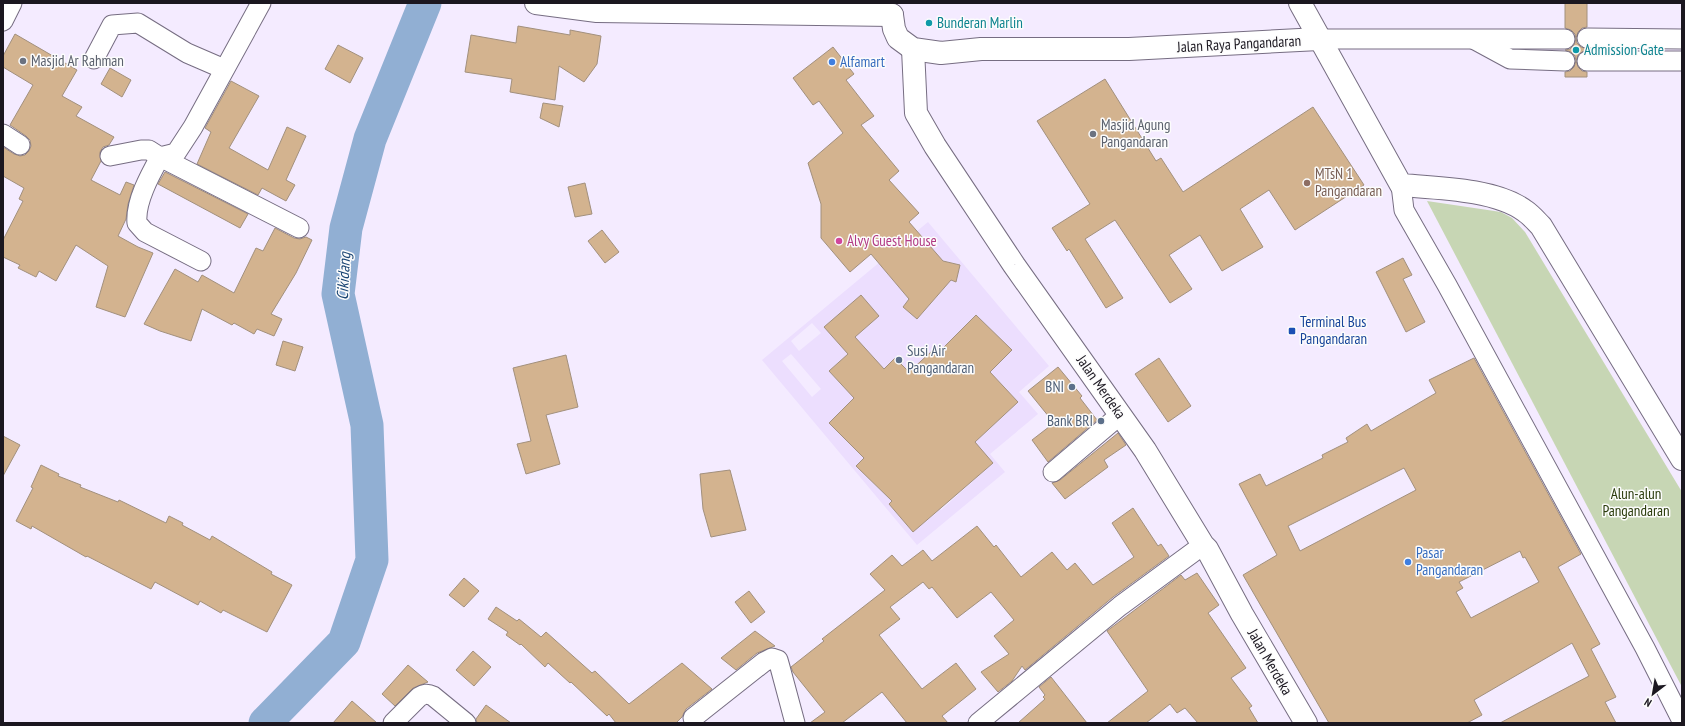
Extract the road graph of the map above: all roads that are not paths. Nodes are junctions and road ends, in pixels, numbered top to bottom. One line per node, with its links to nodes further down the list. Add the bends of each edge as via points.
1 (12, 3): 6 (street)
2 (261, 3): 17 (street)
3 (536, 3): 5 (highway, via 597,11)
4 (1300, 3): 8 (highway)
5 (896, 9): 12 (highway, via 894,29 898,38)
6 (3, 21)
7 (1587, 38): 11 (street)
8 (1320, 39): 9 (street, Jalan Raya Pangandaran); 12 (highway, Jalan Raya Pangandaran, via 1129,49 981,49 941,53); 22 (highway)
9 (1472, 39): 10 (street, Jalan Raya Pangandaran); 14 (street, via 1510,59)
10 (1565, 39)
11 (1682, 39)
12 (913, 49): 25 (highway, Jalan Merdeka, via 916,114 1002,246)
13 (94, 59): 17 (street, via 112,25 138,23 187,53)
14 (1565, 61)
15 (1587, 61): 16 (street)
16 (1682, 61)
17 (224, 69): 21 (street, via 176,153)
18 (3, 134): 19 (street)
19 (20, 145)
20 (110, 156): 21 (street, via 149,150)
21 (160, 157): 23 (street); 24 (street, via 136,213 136,223 145,232)
22 (1401, 185): 26 (highway, via 1462,191 1498,198 1527,212 1541,226 1555,247); 30 (street, via 1404,210 1645,648)
23 (299, 228)
24 (201, 261)
25 (1120, 415): 27 (street); 28 (highway, Jalan Merdeka, via 1145,450)
26 (1682, 459)
27 (1053, 472)
28 (1203, 545): 34 (street, via 1120,606); 35 (highway, Jalan Merdeka)
29 (694, 718): 33 (street, via 772,658 778,660)
30 (1682, 721)
31 (393, 723): 32 (street, via 419,698 428,694)
32 (466, 723)
33 (795, 723)
34 (978, 723)
35 (1306, 723)

